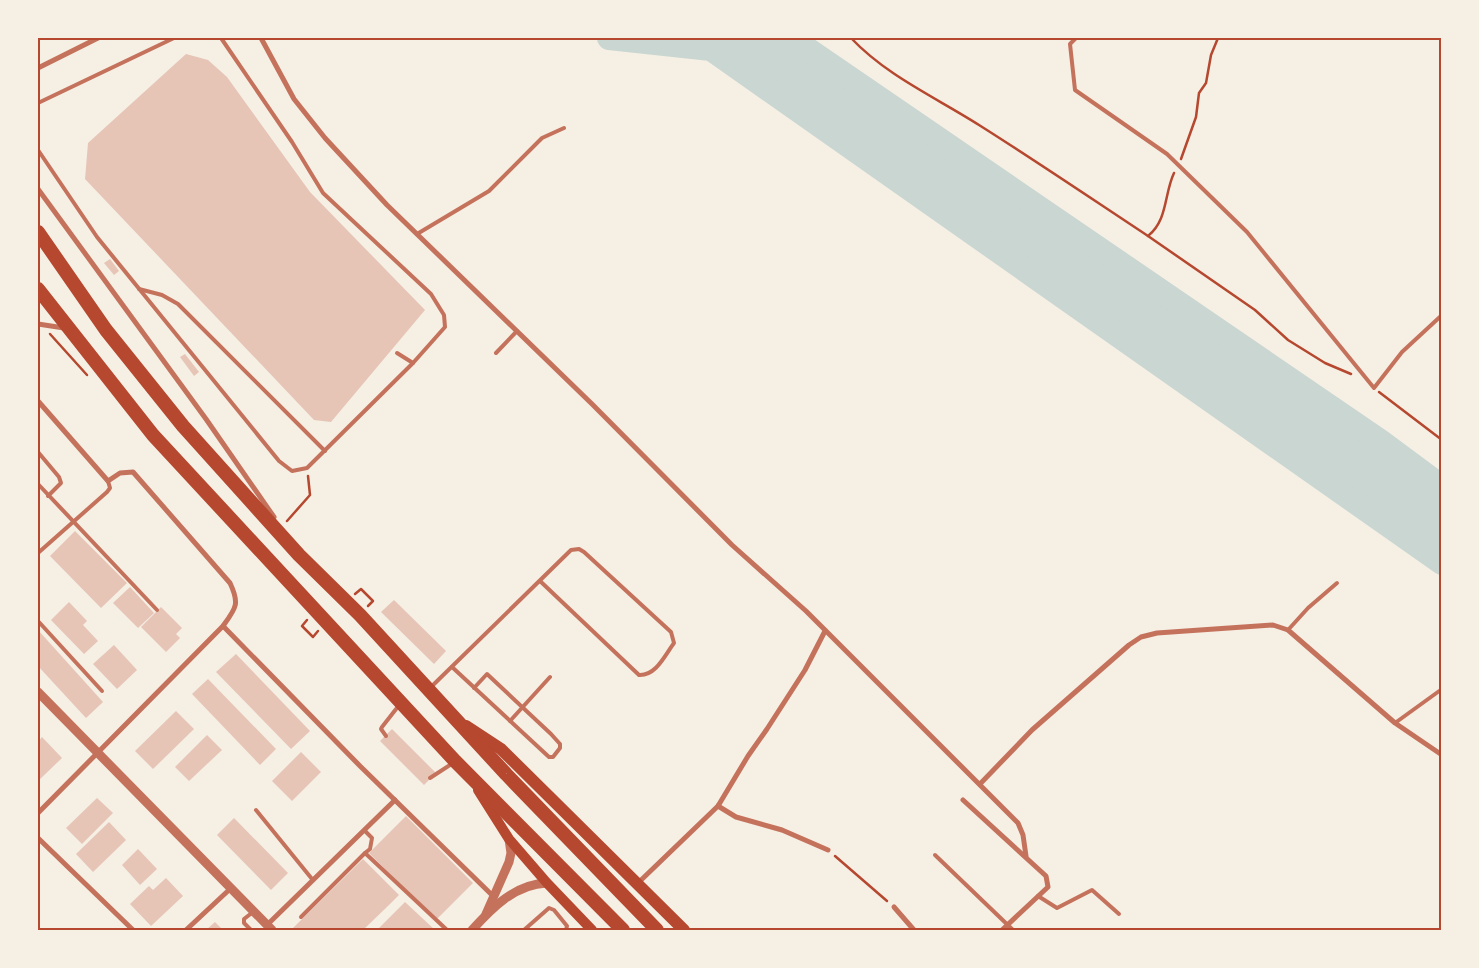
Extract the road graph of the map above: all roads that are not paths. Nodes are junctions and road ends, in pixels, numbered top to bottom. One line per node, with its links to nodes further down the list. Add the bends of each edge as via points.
1 (98, 38): 6 (street)
2 (174, 38): 7 (lane)
3 (221, 38): 21 (lane, via 323,193 431,294 444,315 445,327)
4 (261, 38): 12 (street, via 300,106 356,172)
5 (1076, 38): 15 (lane, via 1070,44 1075,90 1167,154 1247,232 1374,388 1402,352)
6 (38, 68)
7 (38, 103)
8 (564, 128): 12 (lane, via 542,138 490,191)
9 (38, 150): 14 (lane, via 97,237)
10 (38, 189): 30 (street, via 206,419)
11 (38, 232): 30 (highway, via 106,330 183,426)
12 (417, 234): 18 (street)
13 (38, 289): 17 (highway)
14 (139, 289): 23 (lane, via 162,295 178,304); 23 (lane, via 279,461 292,470 307,468)
15 (1442, 315)
16 (38, 324): 17 (street)
17 (67, 328): 45 (highway, via 153,435)
18 (517, 331): 20 (lane); 37 (street, via 732,545)
19 (397, 353): 21 (lane)
20 (496, 354)
21 (413, 363): 23 (lane)
22 (38, 401): 25 (street)
23 (325, 451)
24 (38, 452): 27 (lane, via 61,483)
25 (108, 481): 28 (lane, via 110,488 107,492); 35 (street, via 120,473 133,472 230,583 236,596 236,609)
26 (38, 484): 27 (lane)
27 (48, 496): 28 (lane)
28 (73, 522): 29 (lane); 33 (lane)
29 (38, 552)
30 (299, 555): 42 (highway, via 360,615)
31 (540, 581): 31 (lane, via 571,550 584,552 671,632 674,643 653,672 639,675); 38 (lane)
32 (1337, 583): 36 (lane)
33 (157, 610)
34 (38, 621): 43 (lane)
35 (223, 626): 51 (street); 57 (street)
36 (1288, 630): 49 (street); 56 (street, via 1273,626 1158,633 1141,637 1032,730)
37 (825, 631): 56 (street); 59 (street, via 796,685)
38 (452, 667): 40 (lane); 42 (lane)
39 (550, 677): 46 (lane)
40 (474, 688): 46 (lane, via 487,674); 48 (lane)
41 (1442, 689): 49 (lane)
42 (428, 690): 47 (highway)
43 (102, 691)
44 (38, 692): 51 (street)
45 (400, 703): 50 (lane, via 382,727); 53 (highway)
46 (523, 708): 48 (lane); 48 (lane, via 560,744 553,756 549,757)
47 (453, 718): 71 (main road, via 501,749); 91 (highway)
48 (510, 722)
49 (1395, 723): 52 (street)
50 (386, 736)
51 (96, 754): 61 (street); 72 (street)
52 (1442, 755)
53 (455, 761): 54 (highway); 55 (lane)
54 (470, 777): 64 (main road); 90 (highway)
55 (430, 778)
56 (980, 784): 68 (street, via 1018,823)
57 (395, 800): 62 (street); 73 (street)
58 (963, 800): 68 (street)
59 (718, 806): 65 (street, via 736,817 782,830); 71 (street)
60 (256, 810): 69 (lane)
61 (38, 813)
62 (365, 831): 66 (lane, via 372,838 370,849); 69 (street)
63 (38, 838): 82 (street)
64 (509, 839): 70 (main road); 73 (street, via 509,862)
65 (828, 850)
66 (365, 853): 79 (lane); 85 (lane)
67 (935, 855): 80 (lane)
68 (1026, 856): 74 (street, via 1046,876 1048,887)
69 (312, 879): 81 (street)
70 (547, 883): 78 (street, via 526,886); 89 (main road)
71 (637, 885): 92 (main road)
72 (230, 889): 76 (street); 83 (street)
73 (493, 896): 78 (street)
74 (1038, 896): 77 (lane, via 1057,908 1092,890); 80 (street)
75 (894, 907): 93 (street)
76 (253, 912): 81 (street); 84 (lane, via 244,919)
77 (1119, 914)
78 (485, 916): 86 (street)
79 (301, 918)
80 (1008, 925): 94 (street); 95 (lane)
81 (269, 928)
82 (134, 930)
83 (186, 930)
84 (251, 930)
85 (447, 930)
86 (472, 930)
87 (524, 930): 88 (lane, via 550,908 565,921)
88 (566, 930)
89 (592, 930)
90 (623, 930)
91 (657, 930)
92 (684, 930)
93 (914, 930)
94 (1002, 930)
95 (1013, 930)

